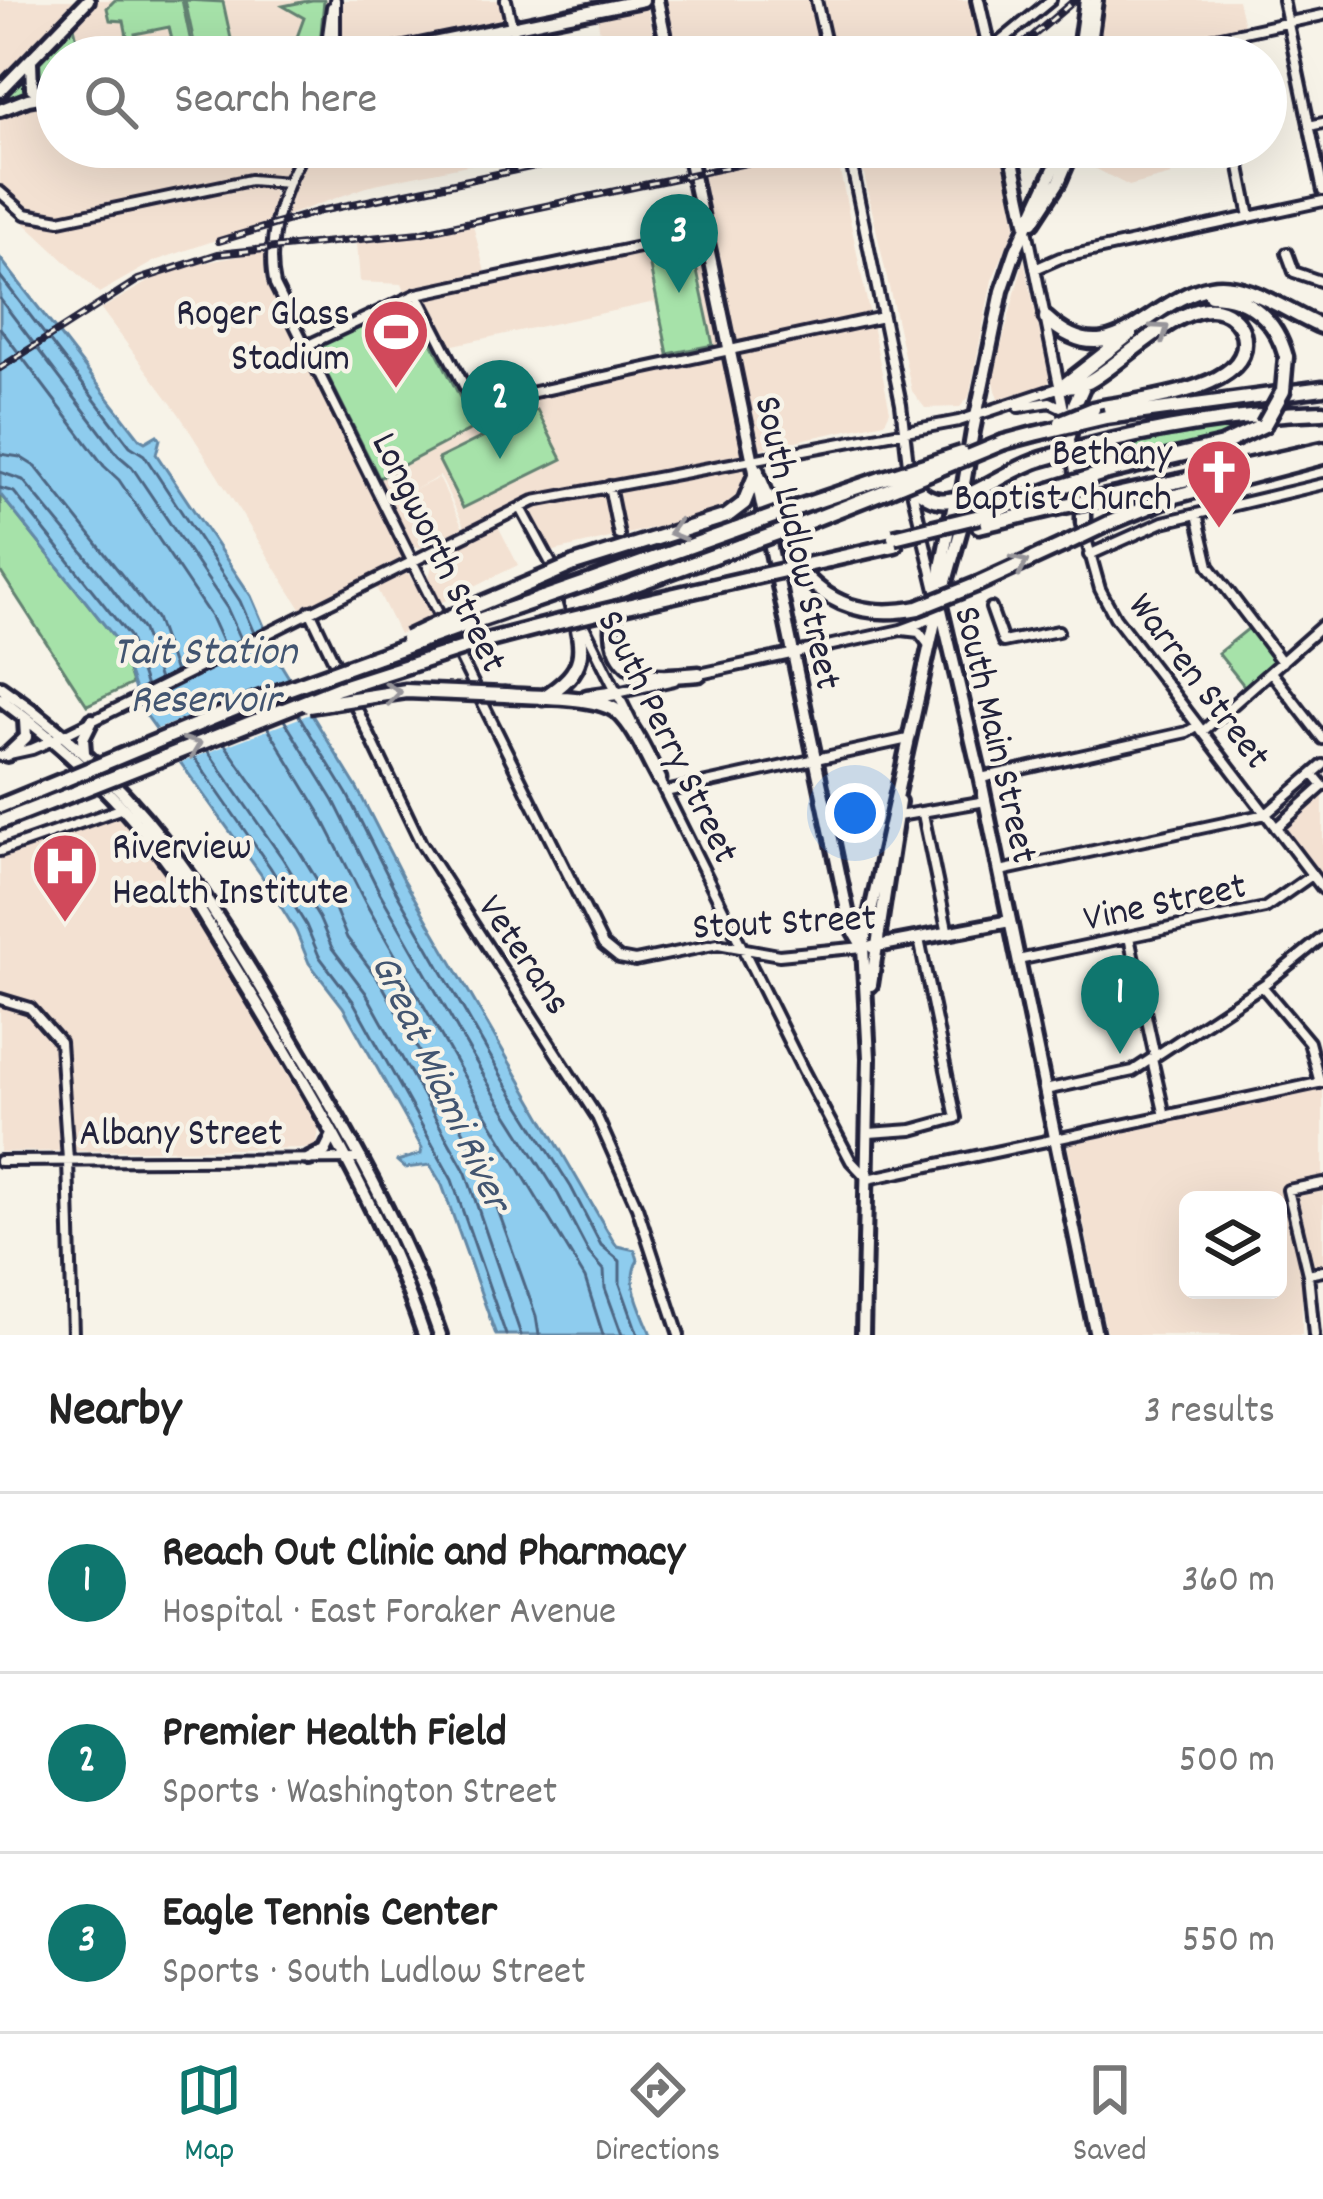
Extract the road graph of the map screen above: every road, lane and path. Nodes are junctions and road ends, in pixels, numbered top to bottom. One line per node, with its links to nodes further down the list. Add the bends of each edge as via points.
1 (88, 0): 15 (main road)
2 (335, 0): 16 (street); 17 (street)
3 (506, 0): 14 (street)
4 (643, 0): 14 (main road)
5 (657, 0): 20 (main road)
6 (818, 0): 21 (street)
7 (978, 0): 22 (main road)
8 (1052, 0): 23 (street)
9 (1086, 0): 24 (main road)
10 (1096, 0): 25 (main road)
11 (1283, 0): 13 (street)
12 (1323, 15): 13 (street)
13 (1288, 22): 26 (street); 34 (street)
14 (512, 27): 18 (main road); 19 (street)
15 (53, 36)
16 (329, 36)
17 (335, 36)
18 (468, 36)
19 (514, 36)
20 (665, 36)
21 (824, 36)
22 (986, 36)
23 (1011, 36)
24 (1081, 36)
25 (1091, 36)
26 (1223, 36)
27 (36, 54): 28 (main road)
28 (32, 58): 29 (main road); 30 (main road)
29 (36, 89)
30 (0, 91)
31 (36, 99): 32 (main road)
32 (0, 110)
33 (1323, 123): 34 (street)
34 (1309, 126): 43 (street)
35 (296, 168): 42 (street, Longworth Street)
36 (692, 168): 50 (main road, South Ludlow Street)
37 (852, 168): 56 (street, South Main Street)
38 (1015, 168): 45 (main road)
39 (1054, 168): 46 (main road)
40 (1064, 168): 49 (main road)
41 (1240, 168): 48 (street)
42 (288, 183): 44 (street, via 250,180 60,220 25,214); 60 (street, Longworth Street, via 272,267)
43 (1323, 191)
44 (0, 192)
45 (1020, 193): 46 (main road); 49 (main road)
46 (1042, 195): 49 (main road)
47 (1323, 201): 48 (street)
48 (1250, 217): 52 (street)
49 (1028, 230): 52 (street, Warren Street); 69 (main road, via 1002,290)
50 (706, 233): 54 (street); 61 (main road, South Ludlow Street)
51 (1287, 253): 53 (street, via 1294,272)
52 (1035, 269): 57 (street, Warren Street)
53 (1323, 281)
54 (417, 294): 60 (street); 61 (street, via 474,405)
55 (1196, 294): 58 (highway, via 1228,287); 59 (highway); 83 (highway, bridge, via 1250,304 1275,328 1286,357 1283,392 1264,425 1222,445 1050,490)
56 (883, 317): 61 (street); 70 (street, South Main Street)
57 (1046, 318): 59 (highway, via 1087,342); 63 (street, Warren Street)
58 (1323, 327)
59 (1135, 328): 63 (highway)
60 (306, 346): 88 (street, Longworth Street)
61 (731, 350): 75 (main road, South Ludlow Street)
62 (1084, 384): 63 (highway); 68 (highway, one-way to 68, via 1192,310 1217,308 1241,329 1241,359 1224,378); 71 (highway)
63 (1061, 388): 65 (street); 66 (street, Warren Street)
64 (1323, 388): 68 (highway)
65 (1005, 408): 66 (street, via 1050,402); 69 (street)
66 (1065, 409): 71 (street, Warren Street)
67 (1323, 412): 72 (highway, via 1241,417)
68 (1100, 413): 79 (highway, bridge)
69 (977, 415): 70 (street); 80 (main road)
70 (905, 430): 75 (street); 76 (street, South Main Street)
71 (1069, 436): 73 (street, Warren Street)
72 (1110, 443): 73 (highway); 84 (highway, via 1083,473)
73 (1072, 451): 80 (highway); 84 (street, Warren Street)
74 (1323, 453): 83 (highway, bridge); 89 (highway, one-way to 74, bridge, via 853,608 917,608 1175,496)
75 (755, 465): 78 (street); 87 (highway); 96 (highway, one-way to 96, bridge, via 744,503 727,516 574,564); 101 (main road, South Ludlow Street)
76 (910, 481): 80 (highway, via 935,500); 92 (street, South Main Street)
77 (1323, 484): 82 (street)
78 (609, 486): 81 (street); 85 (street)
79 (882, 486): 90 (highway, bridge); 96 (highway, bridge)
80 (962, 496): 92 (main road, via 961,529)
81 (521, 508): 88 (street); 91 (street, South Perry Street)
82 (1197, 514): 86 (street); 102 (street, via 1209,566)
83 (979, 521): 110 (highway, bridge, via 482,642)
84 (1083, 523): 86 (street, Warren Street)
85 (619, 535)
86 (1089, 555): 113 (street, Warren Street, via 1112,614)
87 (795, 561)
88 (413, 562): 94 (street); 144 (street, Longworth Street, via 603,945)
89 (804, 575)
90 (637, 584): 91 (highway); 104 (highway, via 613,620 619,656 644,674)
91 (571, 601): 106 (street, South Perry Street); 107 (highway, via 582,646 578,666)
92 (939, 601): 95 (main road); 123 (main road, South Main Street)
93 (991, 608): 99 (street, via 1003,642)
94 (310, 611): 112 (street); 169 (street, Veterans, via 421,843 597,1117)
95 (935, 616): 98 (street); 100 (main road)
96 (468, 617): 131 (highway, bridge, via 66,779)
97 (1323, 625): 102 (street)
98 (901, 630): 100 (street, via 919,632); 101 (street)
99 (1058, 631)
100 (929, 646): 115 (main road)
101 (794, 655): 104 (street); 119 (main road, South Ludlow Street)
102 (1282, 662): 103 (street)
103 (1271, 673): 113 (street); 116 (street)
104 (699, 674): 106 (street)
105 (0, 687): 114 (main road)
106 (617, 693): 109 (highway); 124 (street, South Perry Street)
107 (543, 698): 109 (highway); 110 (highway, one-way to 107, bridge, via 396,692)
108 (0, 699): 111 (main road)
109 (562, 699): 124 (highway, via 614,708)
110 (283, 711): 131 (highway, one-way to 110, bridge)
111 (24, 717): 114 (main road); 117 (main road, via 26,737)
112 (92, 720): 114 (street); 118 (main road)
113 (1200, 729): 123 (street); 129 (street, Warren Street)
114 (59, 738): 117 (street); 118 (main road); 127 (main road)
115 (910, 739): 119 (street); 121 (main road)
116 (1323, 739)
117 (4, 755)
118 (85, 755): 127 (main road)
119 (815, 759): 124 (street); 143 (main road, South Ludlow Street, via 850,925)
120 (1323, 765): 122 (street)
121 (903, 769): 130 (main road); 143 (main road)
122 (1312, 774): 125 (street); 129 (street)
123 (981, 778): 126 (main road, South Main Street)
124 (662, 785): 142 (street, South Perry Street)
125 (1323, 787): 132 (street)
126 (986, 801): 128 (street); 134 (main road, South Main Street)
127 (128, 805): 133 (street); 148 (main road, via 188,880)
128 (922, 814): 130 (street); 138 (street)
129 (1266, 814): 132 (street, Warren Street); 134 (street)
130 (898, 816): 143 (main road)
131 (2, 817)
132 (1276, 828): 135 (street, Warren Street)
133 (0, 851)
134 (1000, 871): 137 (main road, South Main Street)
135 (1312, 875): 136 (street, Warren Street); 140 (street, Vine Street, via 1269,907)
136 (1323, 889)
137 (1010, 921): 138 (main road, Stout Street); 145 (main road, South Main Street)
138 (948, 934): 141 (main road, Stout Street)
139 (1323, 937): 146 (street)
140 (1129, 938): 145 (street, Vine Street); 149 (street)
141 (919, 940): 143 (main road, Stout Street); 154 (street, via 956,1118)
142 (743, 947): 143 (street, Stout Street, via 779,955); 144 (street, Stout Street); 161 (street, South Perry Street, via 850,1160)
143 (869, 947): 154 (main road)
144 (631, 960)
145 (1018, 960): 151 (main road, South Main Street)
146 (1262, 986): 149 (street); 150 (street, via 1309,1042)
147 (0, 999): 159 (street, via 31,1008 60,1042)
148 (262, 1000): 153 (main road); 158 (main road)
149 (1154, 1058): 151 (street, via 1124,1075); 152 (street)
150 (1322, 1083): 152 (street)
151 (1045, 1090): 155 (main road, South Main Street)
152 (1165, 1116): 155 (street)
153 (332, 1132): 156 (main road, via 328,1148); 157 (main road)
154 (869, 1132): 161 (main road)
155 (1055, 1139): 161 (street); 171 (main road, South Main Street)
156 (309, 1159): 157 (street, Albany Street); 159 (street, Albany Street)
157 (347, 1159): 158 (street, Albany Street); 167 (main road)
158 (362, 1159): 168 (main road)
159 (68, 1160): 160 (street, Albany Street); 166 (street)
160 (0, 1161)
161 (868, 1179): 170 (main road)
162 (1323, 1184): 164 (street, via 1288,1190)
163 (1323, 1271): 164 (street)
164 (1308, 1274): 165 (street)
165 (1314, 1333)
166 (73, 1335)
167 (424, 1335)
168 (440, 1335)
169 (680, 1335)
170 (863, 1335)
171 (1096, 1335)

